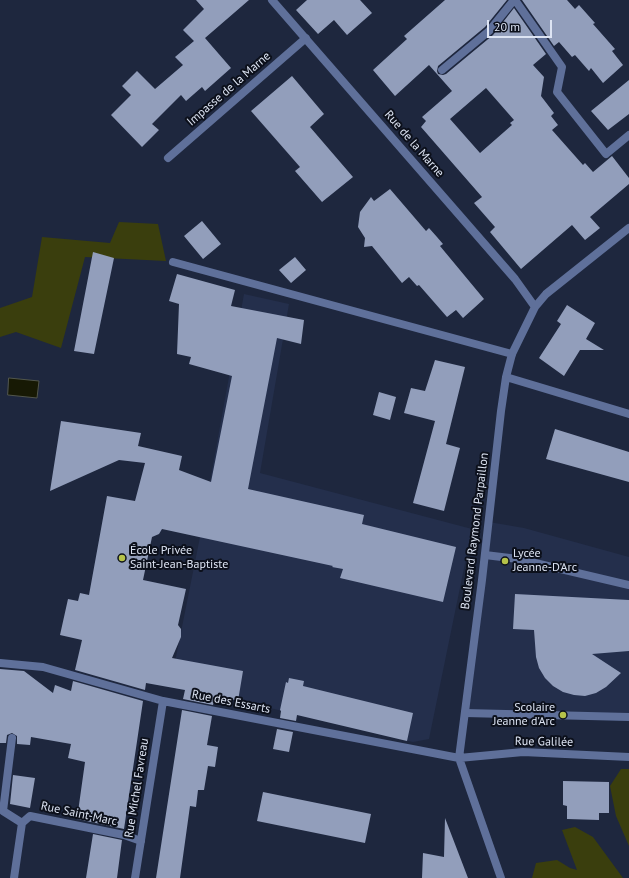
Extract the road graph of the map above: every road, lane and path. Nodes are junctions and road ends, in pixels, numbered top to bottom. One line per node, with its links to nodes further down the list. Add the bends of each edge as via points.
1 (272, 0): 3 (street, Rue de la Marne)
2 (515, 0): 4 (street, via 489,31); 5 (street, via 562,67 557,92 606,154)
3 (306, 38): 6 (street, Impasse de la Marne); 9 (street, Rue de la Marne, via 515,279)
4 (442, 70)
5 (629, 135)
6 (168, 158)
7 (629, 228): 9 (street, Boulevard Raymond Parpaillon, via 546,294)
8 (173, 262): 10 (street)
9 (535, 307): 10 (street, Boulevard Raymond Parpaillon)
10 (512, 354): 11 (street, Boulevard Raymond Parpaillon)
11 (506, 377): 12 (street); 13 (street, Boulevard Raymond Parpaillon)
12 (629, 414)
13 (485, 555): 14 (street, via 518,559); 17 (street, Boulevard Raymond Parpaillon)
14 (629, 585)
15 (0, 663): 16 (street, Rue des Essarts, via 43,667)
16 (163, 701): 21 (street, Rue des Essarts); 23 (street, Rue Michel Favreau)
17 (465, 713): 18 (street); 21 (street, Boulevard Raymond Parpaillon)
18 (629, 717)
19 (12, 738): 22 (street, via 3,811)
20 (629, 757): 21 (street, Rue Galilée, via 523,752)
21 (459, 758): 26 (street, Boulevard Raymond Parpaillon)
22 (22, 823): 23 (street, Rue Saint-Marc, via 30,816 124,835); 24 (street)
23 (141, 841): 25 (street, Rue Michel Favreau)
24 (14, 878)
25 (135, 878)
26 (502, 878)

